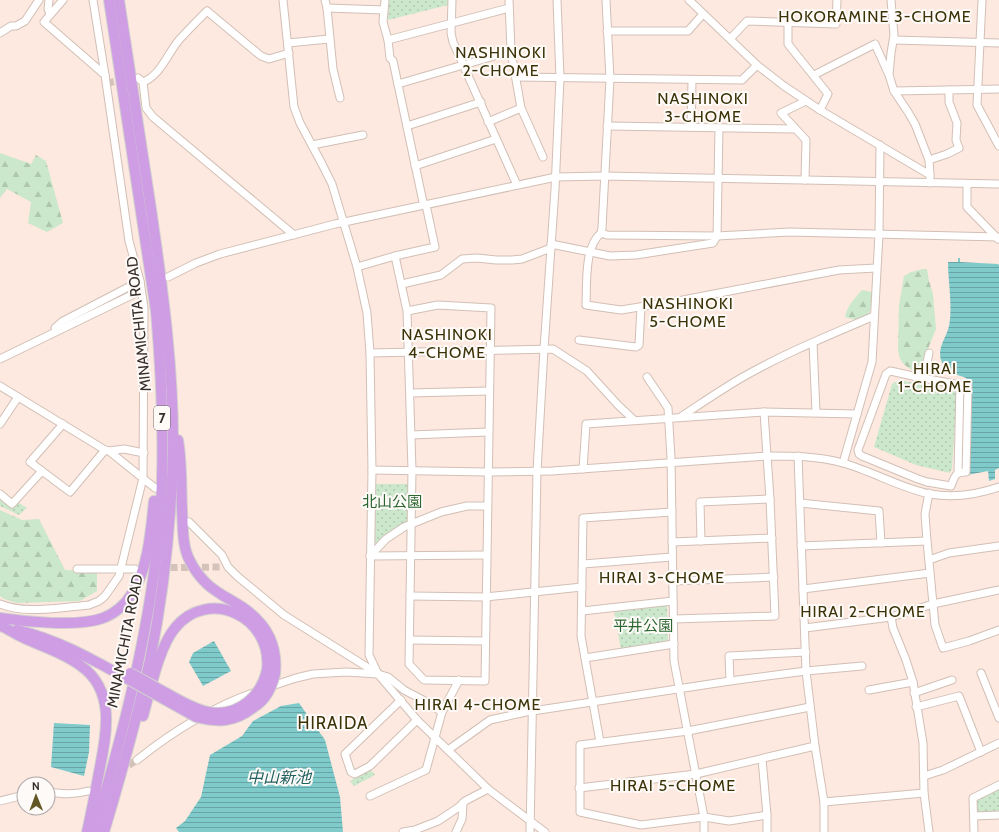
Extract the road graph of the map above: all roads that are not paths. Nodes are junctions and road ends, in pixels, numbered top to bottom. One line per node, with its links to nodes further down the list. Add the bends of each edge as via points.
1 (39, 0): 26 (street, via 25,21)
2 (49, 0): 21 (street)
3 (63, 0): 21 (street)
4 (93, 0): 38 (street)
5 (109, 0): 115 (highway, MINAMICHITA ROAD / 7, via 156,311)
6 (119, 0): 112 (highway, MINAMICHITA ROAD / 7, via 165,304)
7 (283, 0): 32 (street)
8 (325, 0): 18 (street)
9 (385, 0): 20 (street)
10 (452, 0): 24 (street)
11 (509, 0): 19 (street)
12 (557, 0): 42 (street)
13 (606, 0): 25 (street)
14 (689, 0): 22 (street)
15 (837, 0): 23 (street, via 836,24)
16 (891, 0): 30 (street)
17 (982, 0): 33 (street)
18 (327, 8): 20 (street); 27 (street)
19 (509, 8): 24 (street); 34 (street)
20 (384, 10): 29 (street, via 383,22)
21 (50, 14): 38 (street, via 44,22)
22 (703, 14): 25 (street, via 688,31); 28 (street)
23 (788, 22): 28 (street, via 747,21); 39 (street, via 788,44)
24 (451, 24): 29 (street); 36 (street, via 454,42)
25 (607, 30): 43 (street)
26 (0, 33)
27 (329, 39): 32 (street); 50 (street)
28 (730, 39): 37 (street)
29 (388, 40): 45 (street, via 390,58)
30 (894, 40): 33 (street); 40 (street)
31 (999, 42): 33 (street)
32 (288, 43): 35 (street)
33 (980, 43): 46 (street)
34 (511, 51): 36 (street); 41 (street)
35 (289, 54): 66 (street, via 294,107); 85 (street, via 269,59 261,56 207,10 178,41 161,67 148,80 140,80 146,108 153,117)
36 (465, 65): 45 (street); 52 (street)
37 (756, 65): 44 (street, via 742,80); 51 (street)
38 (105, 75): 94 (street, via 129,240)
39 (814, 75): 40 (street, via 875,44); 54 (street, via 828,94)
40 (889, 75): 49 (street)
41 (516, 77): 42 (street); 53 (street)
42 (560, 78): 43 (street); 73 (street)
43 (610, 79): 44 (street); 57 (street)
44 (692, 80): 58 (street)
45 (398, 84): 56 (street)
46 (978, 89): 47 (street); 48 (street); 65 (street, via 977,105)
47 (999, 89)
48 (949, 90): 49 (street); 69 (street, via 949,102 957,123 956,140 959,148)
49 (894, 91): 69 (street, via 915,124)
50 (340, 98)
51 (806, 101): 54 (street); 61 (street, via 781,113)
52 (481, 102): 55 (street); 56 (street)
53 (521, 108): 55 (street); 68 (street)
54 (820, 110): 67 (street)
55 (488, 122): 64 (street)
56 (407, 126): 70 (street)
57 (607, 126): 58 (street); 72 (street)
58 (691, 127): 60 (street)
59 (352, 128): 63 (street)
60 (719, 128): 61 (street); 74 (street)
61 (795, 129): 75 (street, via 806,140)
62 (362, 135): 63 (street)
63 (354, 137): 66 (street)
64 (496, 139): 70 (street); 80 (street)
65 (998, 143)
66 (312, 145): 82 (street, via 332,184)
67 (880, 145): 71 (street); 76 (street)
68 (543, 156)
69 (929, 160): 71 (street)
70 (415, 166): 81 (street, via 423,202)
71 (930, 175): 77 (street)
72 (604, 176): 73 (street); 74 (street); 83 (street)
73 (556, 177): 80 (street); 88 (street)
74 (718, 178): 75 (street); 86 (street)
75 (805, 180): 76 (street)
76 (879, 182): 77 (street); 84 (street)
77 (930, 183): 78 (street)
78 (967, 184): 79 (street); 87 (street, via 967,207)
79 (999, 184)
80 (517, 185): 81 (street)
81 (426, 205): 82 (street); 90 (street, via 435,247)
82 (344, 222): 85 (street); 91 (street)
83 (601, 233): 86 (street); 89 (street)
84 (878, 234): 86 (street, via 789,232); 87 (street); 92 (street)
85 (294, 236): 93 (street, via 220,254)
86 (717, 236): 89 (street, via 713,243 636,255 610,256)
87 (998, 238)
88 (551, 246): 89 (street); 95 (street, via 512,260 462,259 441,275); 103 (street)
89 (589, 252): 97 (street, via 586,304 621,310)
90 (395, 256): 91 (street); 95 (street)
91 (357, 267): 106 (street, via 367,313)
92 (876, 268): 97 (street, via 839,270); 99 (street)
93 (168, 277)
94 (140, 281): 100 (street, via 63,321 55,328); 128 (street, via 145,333)
95 (402, 284): 98 (street)
96 (138, 292): 100 (street)
97 (641, 307): 101 (street, via 639,345 636,347)
98 (407, 311): 104 (street, via 438,305 491,308); 105 (street)
99 (874, 316): 102 (street); 119 (street, via 872,362)
100 (56, 332): 108 (street)
101 (579, 340)
102 (813, 343): 118 (street); 120 (street, via 743,377)
103 (544, 349): 104 (street); 122 (street, via 558,351 587,371); 137 (street)
104 (490, 351): 105 (street); 113 (street)
105 (408, 352): 106 (street); 114 (street)
106 (370, 353): 134 (street)
107 (929, 353): 110 (street, via 925,368)
108 (0, 359)
109 (647, 377): 121 (street, via 666,404)
110 (917, 377): 110 (street, via 968,385 963,414 963,443 958,472 951,486 940,487 918,479 862,456 858,452 886,374 890,371)
111 (0, 386): 116 (street)
112 (171, 386): 192 (highway, via 179,447 182,530 189,560 206,583 259,621 275,651 276,662); 240 (highway, MINAMICHITA ROAD / 7, via 172,483 163,582 148,667)
113 (489, 391): 114 (street); 125 (street)
114 (410, 393): 126 (street)
115 (161, 394): 181 (highway, via 157,410 155,499 150,536 140,576 132,595 119,609 96,620); 239 (highway, MINAMICHITA ROAD / 7, via 160,520 148,612 131,699)
116 (18, 397): 123 (street); 124 (street)
117 (764, 412): 118 (street); 120 (street); 129 (street)
118 (816, 412): 119 (street)
119 (857, 414): 132 (street)
120 (680, 417): 121 (street)
121 (668, 418): 122 (street); 131 (street)
122 (634, 420): 133 (street, via 586,424)
123 (0, 424)
124 (64, 424): 127 (street); 136 (street, via 30,462)
125 (488, 432): 126 (street); 138 (street)
126 (411, 434): 135 (street)
127 (107, 451): 128 (street, via 124,449); 136 (street, via 70,492); 139 (street)
128 (144, 453): 139 (street)
129 (767, 456): 130 (street); 131 (street); 144 (street)
130 (798, 456): 132 (street); 145 (street)
131 (671, 463): 133 (street); 147 (street)
132 (843, 463): 142 (street)
133 (583, 469): 137 (street)
134 (372, 470): 135 (street); 159 (street)
135 (412, 470): 138 (street); 149 (street)
136 (42, 471): 143 (street, via 12,504)
137 (537, 471): 138 (street); 172 (street)
138 (488, 472): 146 (street)
139 (143, 478): 141 (street); 163 (street)
140 (999, 487): 142 (street, via 970,495)
141 (155, 488)
142 (929, 493): 152 (street, via 925,514)
143 (0, 494)
144 (770, 499): 150 (street); 151 (street, via 700,502)
145 (800, 504): 154 (street, via 879,510); 155 (street)
146 (487, 506): 149 (street, via 467,506 441,512); 158 (street)
147 (672, 512): 153 (street); 162 (street, via 583,518)
148 (189, 522): 194 (street, via 222,554 225,567 284,615)
149 (411, 524): 157 (street); 159 (street, via 391,535)
150 (772, 538): 151 (street); 167 (street)
151 (701, 541): 153 (street)
152 (927, 541): 154 (street); 161 (street)
153 (672, 542): 160 (street)
154 (881, 543): 155 (street)
155 (801, 546): 170 (street)
156 (999, 546): 161 (street, via 950,553)
157 (411, 555): 158 (street); 159 (street); 173 (street)
158 (486, 555): 174 (street)
159 (370, 556): 194 (street, via 369,655)
160 (672, 557): 162 (street); 168 (street)
161 (929, 560): 166 (street)
162 (582, 564): 169 (street)
163 (120, 568): 164 (street); 165 (street); 176 (street, via 118,576 105,596 89,605 20,610)
164 (77, 569)
165 (135, 569)
166 (930, 573): 170 (street); 177 (street)
167 (774, 577): 168 (street); 180 (street, via 775,616)
168 (673, 581): 175 (street)
169 (582, 587): 172 (street); 178 (street)
170 (803, 588): 183 (street)
171 (999, 590): 177 (street)
172 (535, 592): 174 (street); 207 (street)
173 (410, 596): 174 (street); 185 (street)
174 (485, 597): 186 (street)
175 (674, 601): 178 (street); 180 (street)
176 (0, 604)
177 (933, 604): 179 (street); 184 (street, via 935,625 943,648)
178 (582, 611): 189 (street, via 581,636)
179 (891, 617): 183 (street); 199 (street)
180 (674, 619): 187 (street)
181 (22, 622): 182 (highway); 195 (highway, via 72,642)
182 (1, 623): 195 (highway, via 71,648); 238 (highway, via 25,638 83,666 102,693 107,714 106,734)
183 (805, 628): 188 (street)
184 (999, 630)
185 (410, 640): 186 (street); 196 (street, via 409,664 424,680)
186 (485, 640): 196 (street, via 484,681)
187 (674, 644): 189 (street); 200 (street, via 674,661)
188 (806, 652): 191 (street); 198 (street, via 729,656)
189 (585, 658): 204 (street)
190 (862, 666): 191 (street)
191 (806, 671): 198 (street); 205 (street)
192 (271, 672): 195 (highway, bridge, via 259,691 244,705 233,711 219,713 187,705); 240 (highway, via 263,640 248,620 239,614 205,610 187,617 178,624 162,651 115,812)
193 (981, 673): 209 (street)
194 (378, 674): 203 (street); 208 (street, via 388,677 404,690); 219 (street, via 313,674 246,695 219,706 165,738)
195 (127, 675)
196 (459, 680): 208 (street)
197 (952, 680): 202 (street)
198 (730, 681): 200 (street)
199 (913, 682): 201 (street); 202 (street)
200 (680, 688): 204 (street); 211 (street)
201 (869, 690)
202 (914, 693): 206 (street)
203 (401, 700): 210 (street); 210 (street, via 345,754 351,772 354,774 370,766)
204 (593, 702): 207 (street); 213 (street)
205 (810, 707): 211 (street); 215 (street)
206 (916, 707): 217 (street, via 959,696); 221 (street, via 923,743)
207 (532, 711): 216 (street, via 490,720); 237 (street)
208 (442, 712): 212 (street)
209 (999, 718)
210 (417, 720): 212 (street)
211 (688, 731): 213 (street); 220 (street)
212 (434, 737): 216 (street); 228 (street, via 426,770)
213 (600, 742): 223 (street, via 580,744)
214 (999, 743): 217 (street)
215 (815, 746): 218 (street); 231 (street)
216 (448, 750): 224 (street)
217 (981, 752): 221 (street)
218 (762, 759): 220 (street); 233 (street)
219 (137, 760)
220 (696, 774): 223 (street); 236 (street)
221 (924, 776): 227 (street)
222 (999, 785): 235 (street, via 973,798)
223 (579, 788): 236 (street, via 580,812 602,818 640,825)
224 (488, 789): 232 (street); 237 (street)
225 (88, 791): 226 (street, via 69,795)
226 (56, 793)
227 (924, 793): 231 (street); 248 (street)
228 (370, 796)
229 (16, 797): 230 (street)
230 (0, 801)
231 (824, 802): 247 (street)
232 (463, 803): 241 (street, via 438,821); 242 (street, via 462,819)
233 (767, 815): 236 (street, via 729,821); 246 (street)
234 (999, 815): 235 (street)
235 (974, 816): 249 (street)
236 (704, 817): 245 (street)
237 (530, 820): 243 (street); 244 (street)
238 (87, 832)
239 (94, 832)
240 (105, 832)
241 (403, 832)
242 (456, 832)
243 (530, 832)
244 (545, 832)
245 (704, 832)
246 (767, 832)
247 (824, 832)
248 (929, 832)
249 (974, 832)

